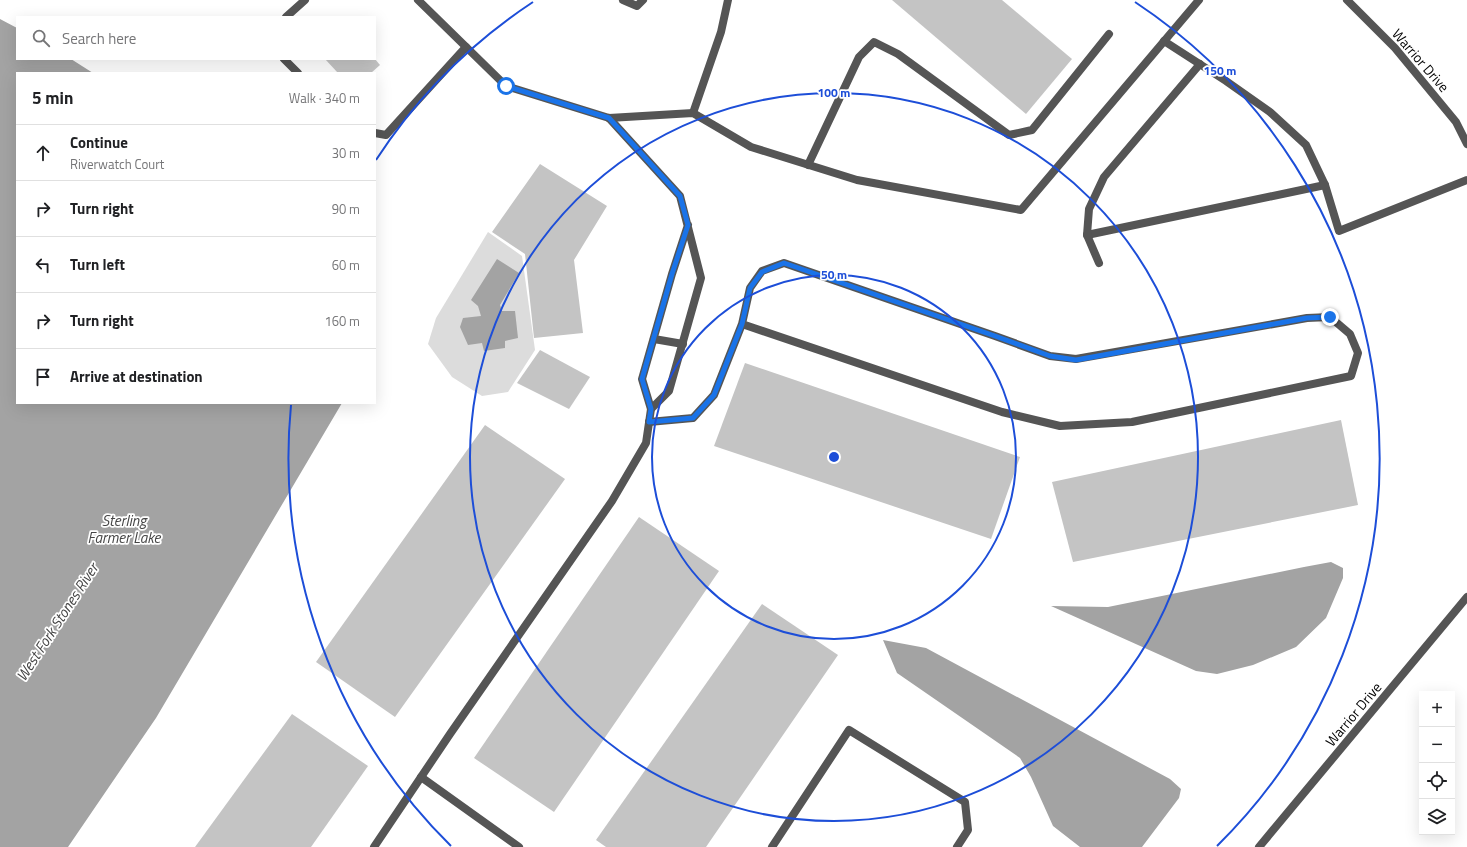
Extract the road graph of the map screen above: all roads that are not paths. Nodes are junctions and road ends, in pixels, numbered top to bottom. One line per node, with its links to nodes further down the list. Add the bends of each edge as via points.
1 (305, 0): 8 (street)
2 (418, 0): 11 (street)
3 (623, 0): 4 (street, via 637,6)
4 (643, 0)
5 (728, 0): 15 (street, via 721,32)
6 (1199, 0): 10 (street)
7 (1347, 0): 18 (street, Warrior Drive, via 1395,48 1456,122)
8 (287, 16)
9 (1109, 34): 19 (street, via 1032,130 1010,135 898,54 874,42 859,57)
10 (1164, 41): 13 (street); 19 (street, via 1021,210 857,180)
11 (466, 47): 16 (street, via 506,86); 17 (street, via 386,135)
12 (285, 60): 14 (street)
13 (1200, 64): 21 (street, via 1270,112 1306,145); 23 (street, via 1104,177 1089,209)
14 (297, 72)
15 (693, 113): 16 (street); 19 (street, via 751,147)
16 (609, 118): 22 (street, via 680,196)
17 (376, 133)
18 (1467, 144)
19 (808, 165)
20 (1467, 180): 21 (street, via 1339,231)
21 (1325, 185): 23 (street)
22 (688, 225): 26 (street); 27 (street, via 701,278)
23 (1087, 235): 24 (street)
24 (1099, 263)
25 (742, 324): 25 (street, via 1002,412 1060,426 1132,422 1351,376 1358,353 1350,334 1330,317 1307,318 1076,360 1050,356 784,263 762,272 750,288); 29 (street, via 714,395 693,418)
26 (654, 339): 27 (street); 28 (street, via 642,379)
27 (683, 344): 28 (street, via 669,391)
28 (651, 409): 29 (street)
29 (649, 422): 31 (street, via 646,444 612,501)
30 (1467, 597): 36 (street, Warrior Drive)
31 (421, 778): 32 (street); 33 (street)
32 (374, 847)
33 (519, 847)
34 (772, 847): 35 (street, via 849,730 965,802 968,830)
35 (958, 847)
36 (1259, 847)

